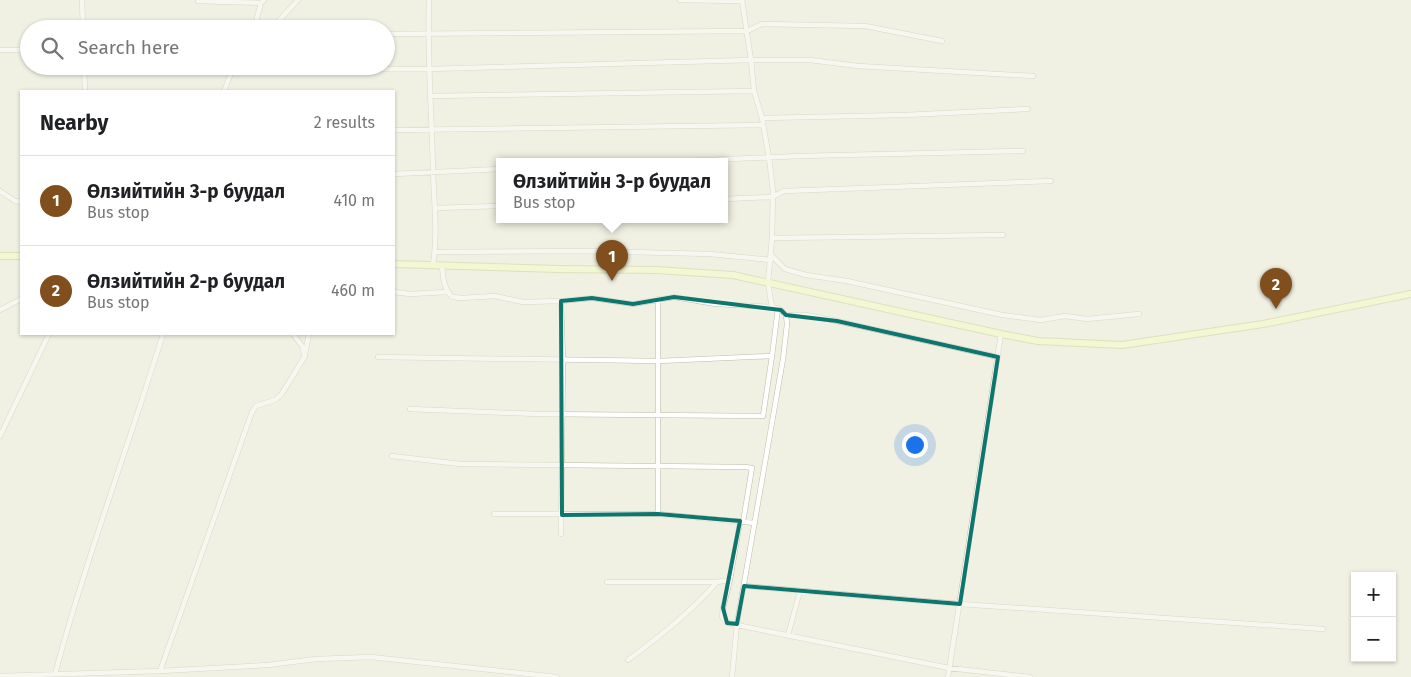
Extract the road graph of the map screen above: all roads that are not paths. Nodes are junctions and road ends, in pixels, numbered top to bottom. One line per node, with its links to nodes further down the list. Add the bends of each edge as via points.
1 (82, 0): 8 (street)
2 (298, 0): 10 (street)
3 (429, 0): 13 (street)
4 (680, 0): 5 (street)
5 (742, 0): 11 (street)
6 (198, 1): 7 (street)
7 (263, 2): 9 (street)
8 (83, 20)
9 (257, 20)
10 (279, 20)
11 (747, 30): 13 (street); 14 (street, via 762,24 865,26); 17 (street)
12 (395, 34): 13 (street)
13 (428, 35): 19 (street)
14 (942, 41)
15 (0, 50): 16 (street)
16 (20, 50)
17 (751, 60): 19 (street); 22 (street, via 810,60 858,66); 25 (street)
18 (395, 69): 19 (street)
19 (428, 69): 26 (street)
20 (84, 75): 23 (street)
21 (230, 75): 24 (street)
22 (1034, 76)
23 (85, 90)
24 (224, 90)
25 (754, 91): 26 (street); 28 (street)
26 (430, 96): 31 (street)
27 (1028, 109): 28 (street)
28 (762, 118): 29 (street)
29 (763, 125): 31 (street); 33 (street)
30 (395, 130): 31 (street)
31 (432, 130): 36 (street)
32 (1023, 151): 33 (street)
33 (769, 158): 34 (street); 40 (street)
34 (728, 160)
35 (496, 169): 36 (street)
36 (433, 173): 37 (street); 44 (street)
37 (395, 174)
38 (1052, 181): 40 (street, via 784,191)
39 (0, 192): 42 (street)
40 (772, 197): 41 (street); 46 (street)
41 (728, 199)
42 (20, 202)
43 (496, 206): 44 (street)
44 (435, 208): 47 (street)
45 (1004, 235): 46 (street)
46 (772, 238): 50 (street)
47 (435, 252): 50 (street, via 591,251); 52 (street)
48 (0, 256): 49 (main road)
49 (20, 256)
50 (771, 257): 54 (street); 63 (street, via 785,269 799,273 847,280 1002,315 1041,320 1065,316 1087,319)
51 (395, 264): 52 (main road)
52 (433, 264): 53 (main road)
53 (442, 265): 54 (main road, via 656,270 733,275); 56 (street)
54 (768, 282): 61 (street, via 771,302); 65 (main road)
55 (395, 292): 56 (street)
56 (447, 292): 60 (street, via 452,297 462,298 495,296 523,302)
57 (1411, 294): 65 (main road, via 1263,324 1122,345 1038,341)
58 (658, 299): 60 (street, via 633,304 592,298); 61 (street, via 674,297 716,304); 75 (street)
59 (20, 300): 62 (street)
60 (560, 301): 74 (street)
61 (776, 307): 64 (street); 71 (street)
62 (0, 310)
63 (1139, 314)
64 (786, 315): 73 (street, via 837,321); 87 (street, via 783,359)
65 (1001, 334): 73 (street)
66 (49, 335): 79 (street)
67 (163, 335): 101 (street, via 78,593)
68 (294, 335): 70 (street, via 302,346)
69 (309, 335): 70 (street)
70 (304, 356): 100 (street, via 281,395 256,406 252,412)
71 (772, 356): 75 (street); 78 (street, via 763,416)
72 (378, 357): 74 (street)
73 (998, 357): 94 (street)
74 (564, 360): 75 (street); 77 (street)
75 (659, 361): 78 (street)
76 (410, 409): 77 (street)
77 (564, 414): 78 (street); 81 (street)
78 (659, 416): 82 (street)
79 (0, 436)
80 (392, 456): 81 (street, via 460,464)
81 (563, 465): 82 (street); 85 (street)
82 (659, 466): 84 (street); 86 (street, via 752,468)
83 (494, 514): 85 (street)
84 (658, 514): 85 (street); 86 (street)
85 (562, 515): 88 (street)
86 (742, 522): 87 (street); 89 (street)
87 (755, 523): 92 (street)
88 (561, 534)
89 (730, 580): 91 (street); 95 (street, via 722,617 726,623)
90 (607, 582): 91 (street)
91 (717, 582): 98 (street, via 699,604)
92 (744, 586): 93 (street); 95 (street)
93 (800, 591): 94 (street); 97 (street)
94 (960, 604): 96 (street); 99 (street)
95 (738, 624): 97 (street); 104 (street)
96 (1323, 629)
97 (788, 635): 99 (street)
98 (628, 660)
99 (949, 668): 105 (street); 106 (street)
100 (160, 671): 101 (street); 103 (street, via 371,657)
101 (55, 674): 102 (street)
102 (0, 676)
103 (557, 677)
104 (732, 677)
105 (948, 677)
106 (1030, 677)

